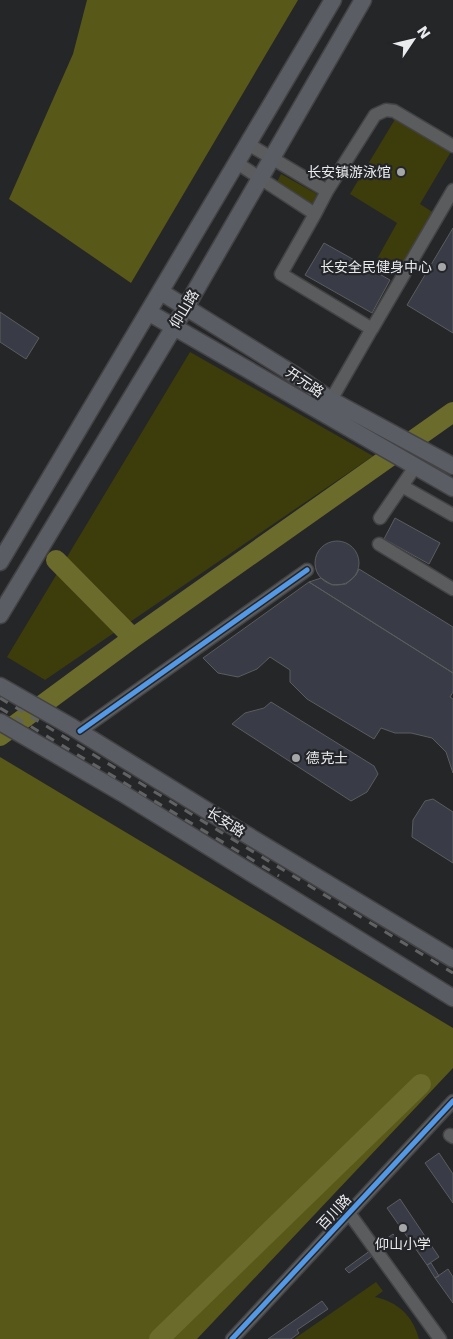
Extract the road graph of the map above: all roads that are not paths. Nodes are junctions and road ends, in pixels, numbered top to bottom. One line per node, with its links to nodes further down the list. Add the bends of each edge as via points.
1 (334, 0): 3 (main road, 仰山路)
2 (363, 0): 5 (main road, 仰山路)
3 (248, 144): 5 (street); 6 (main road, 仰山路)
4 (453, 146): 9 (street, via 394,111 386,110 375,115)
5 (271, 158): 7 (main road, 仰山路); 9 (street)
6 (237, 164): 7 (street); 11 (main road, 仰山路)
7 (259, 179): 10 (street); 12 (main road, 仰山路)
8 (453, 190): 14 (street)
9 (326, 191): 10 (street)
10 (315, 214): 14 (street, via 281,274 372,329)
11 (161, 292): 12 (main road, 开元路); 13 (main road, 仰山路)
12 (186, 307): 15 (main road, 仰山路); 16 (main road, 开元路)
13 (148, 312): 15 (main road, 开元路); 24 (main road, 仰山路)
14 (374, 325): 16 (street)
15 (174, 328): 17 (main road, 开元路); 27 (main road, 仰山路)
16 (331, 400): 18 (main road, 开元路)
17 (410, 464): 19 (street); 20 (main road)
18 (453, 466)
19 (402, 486): 21 (street); 22 (street)
20 (453, 488)
21 (453, 515)
22 (380, 518)
23 (378, 544): 26 (street)
24 (2, 558)
25 (307, 570): 30 (street)
26 (453, 589)
27 (0, 615)
28 (1, 687): 30 (main road, 长安路)
29 (0, 722): 32 (main road, via 130,798)
30 (76, 729): 31 (main road, 长安路)
31 (453, 958)
32 (453, 998)
33 (453, 1101): 34 (street, 百川路)
34 (349, 1213): 35 (street, 百川路); 36 (street)
35 (232, 1339)
36 (440, 1339)

